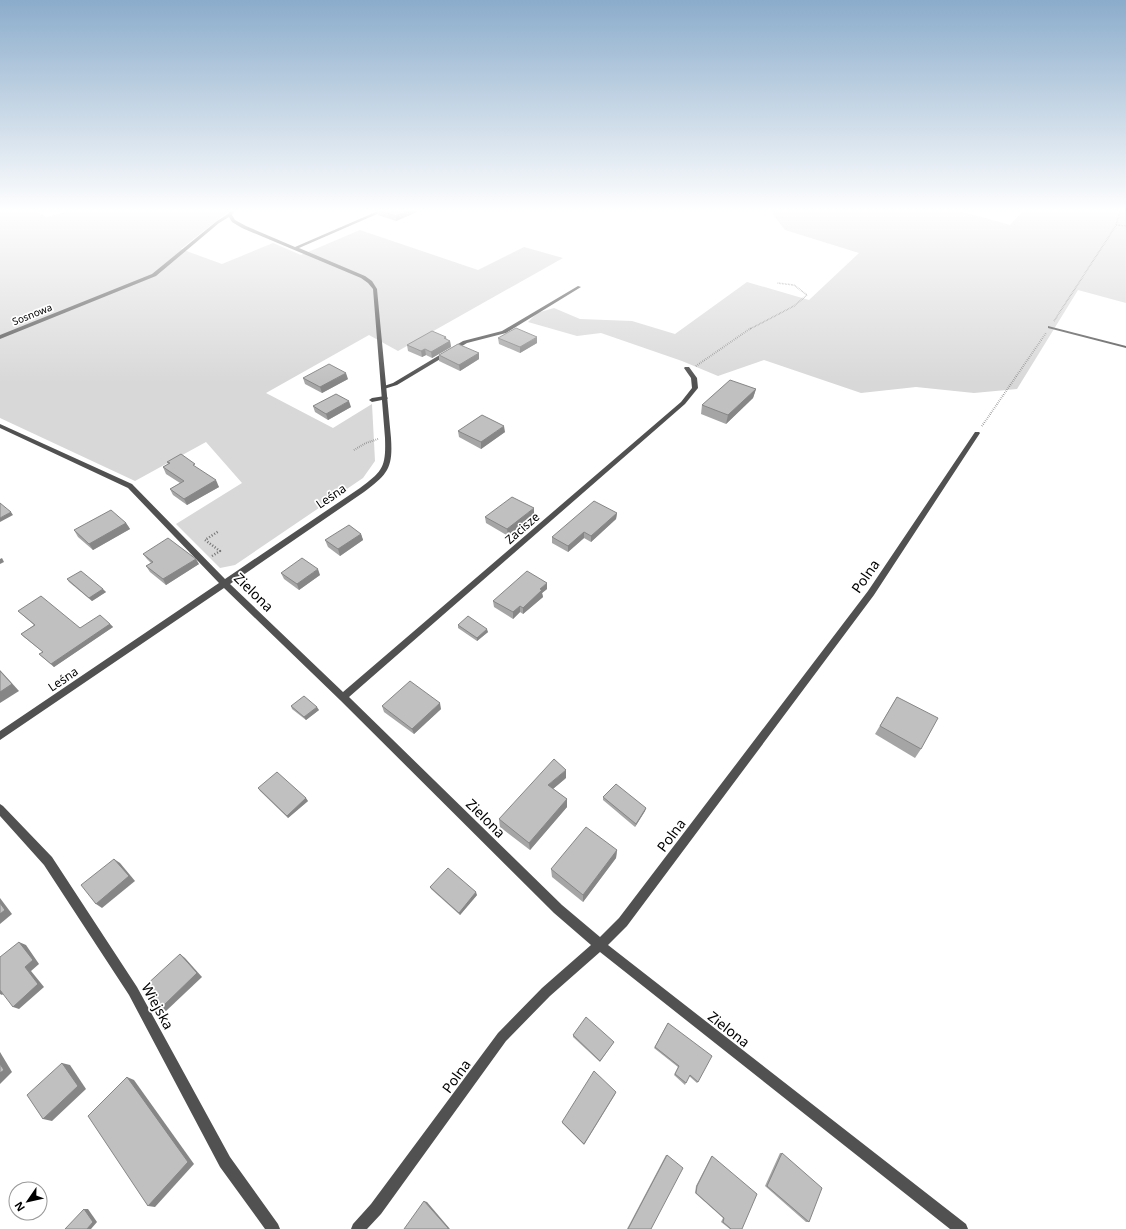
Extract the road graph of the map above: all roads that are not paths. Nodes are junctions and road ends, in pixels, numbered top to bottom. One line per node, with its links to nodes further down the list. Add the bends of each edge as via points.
1 (163, 268): 5 (street, Sosnowa, via 154,275)
2 (343, 268): 8 (street, Leśna, via 363,277 375,289)
3 (578, 287): 8 (lane, via 504,332 465,342 394,384)
4 (1050, 327): 6 (lane)
5 (0, 337)
6 (1126, 347)
7 (688, 369): 14 (street, Zacisze, via 694,378 695,388 683,404)
8 (384, 387): 9 (street, Leśna)
9 (385, 398): 10 (lane); 13 (street, Leśna, via 389,459 384,472)
10 (372, 400)
11 (0, 426): 13 (street, Zielona, via 130,486)
12 (977, 433): 17 (street, Polna, via 871,594 623,922)
13 (224, 583): 14 (street, Zielona); 15 (street, Leśna)
14 (343, 696): 17 (street, Zielona, via 558,909)
15 (0, 736)
16 (0, 809): 18 (street, Wiejska, via 48,861 125,978 224,1162)
17 (600, 945): 19 (street, Polna, via 546,992 502,1037 376,1209); 20 (street, Zielona)
18 (273, 1229)
19 (358, 1229)
20 (961, 1229)

